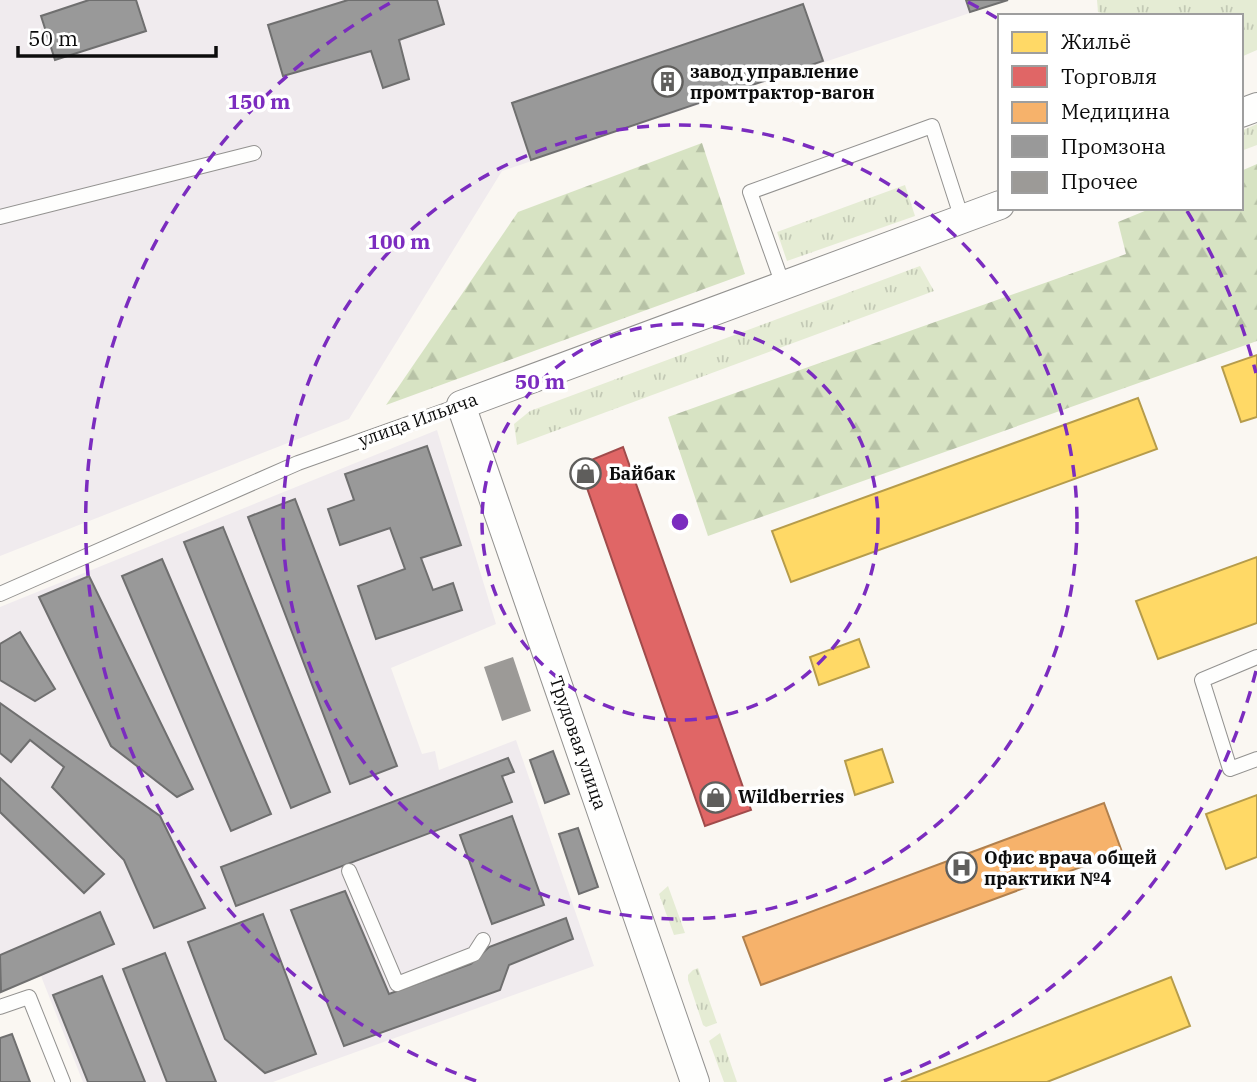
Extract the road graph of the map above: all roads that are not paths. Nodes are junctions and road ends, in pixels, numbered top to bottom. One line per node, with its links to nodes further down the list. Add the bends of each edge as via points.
1 (254, 153): 3 (lane)
2 (998, 206): 4 (street, улица Ильича)
3 (0, 217)
4 (962, 219): 5 (street, улица Ильича); 5 (lane, via 932,126 750,192)
5 (783, 285): 6 (street, улица Ильича)
6 (461, 405): 7 (lane, улица Ильича, via 298,463); 14 (street, Трудовая улица)
7 (0, 594)
8 (1257, 657): 9 (lane, via 1202,680 1230,769)
9 (1257, 759)
10 (349, 871): 11 (lane, via 397,984 474,954)
11 (483, 940)
12 (0, 1007): 13 (lane, via 29,997)
13 (63, 1082)
14 (695, 1082)

